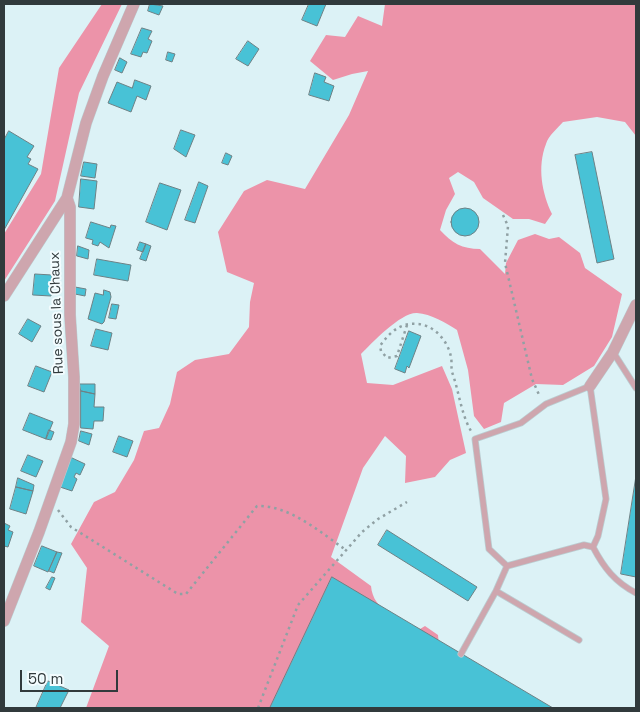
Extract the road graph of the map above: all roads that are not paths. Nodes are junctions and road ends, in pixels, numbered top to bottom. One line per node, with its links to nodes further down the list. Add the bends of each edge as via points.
1 (134, 4): 2 (street, Rue sous la Chaux, via 86,123)
2 (67, 198): 3 (street); 12 (street, Rue sous la Chaux, via 70,207 74,424)
3 (4, 296)
4 (636, 305): 5 (street)
5 (613, 352): 6 (street); 7 (lane)
6 (590, 386): 8 (lane, via 606,499); 9 (lane, via 546,404 521,423 475,439 489,548)
7 (636, 388)
8 (593, 547): 9 (lane, via 584,545); 11 (lane, via 604,567 620,584)
9 (507, 566): 10 (lane)
10 (496, 591): 13 (lane); 14 (lane)
11 (636, 593)
12 (4, 621)
13 (578, 640)
14 (460, 654)

